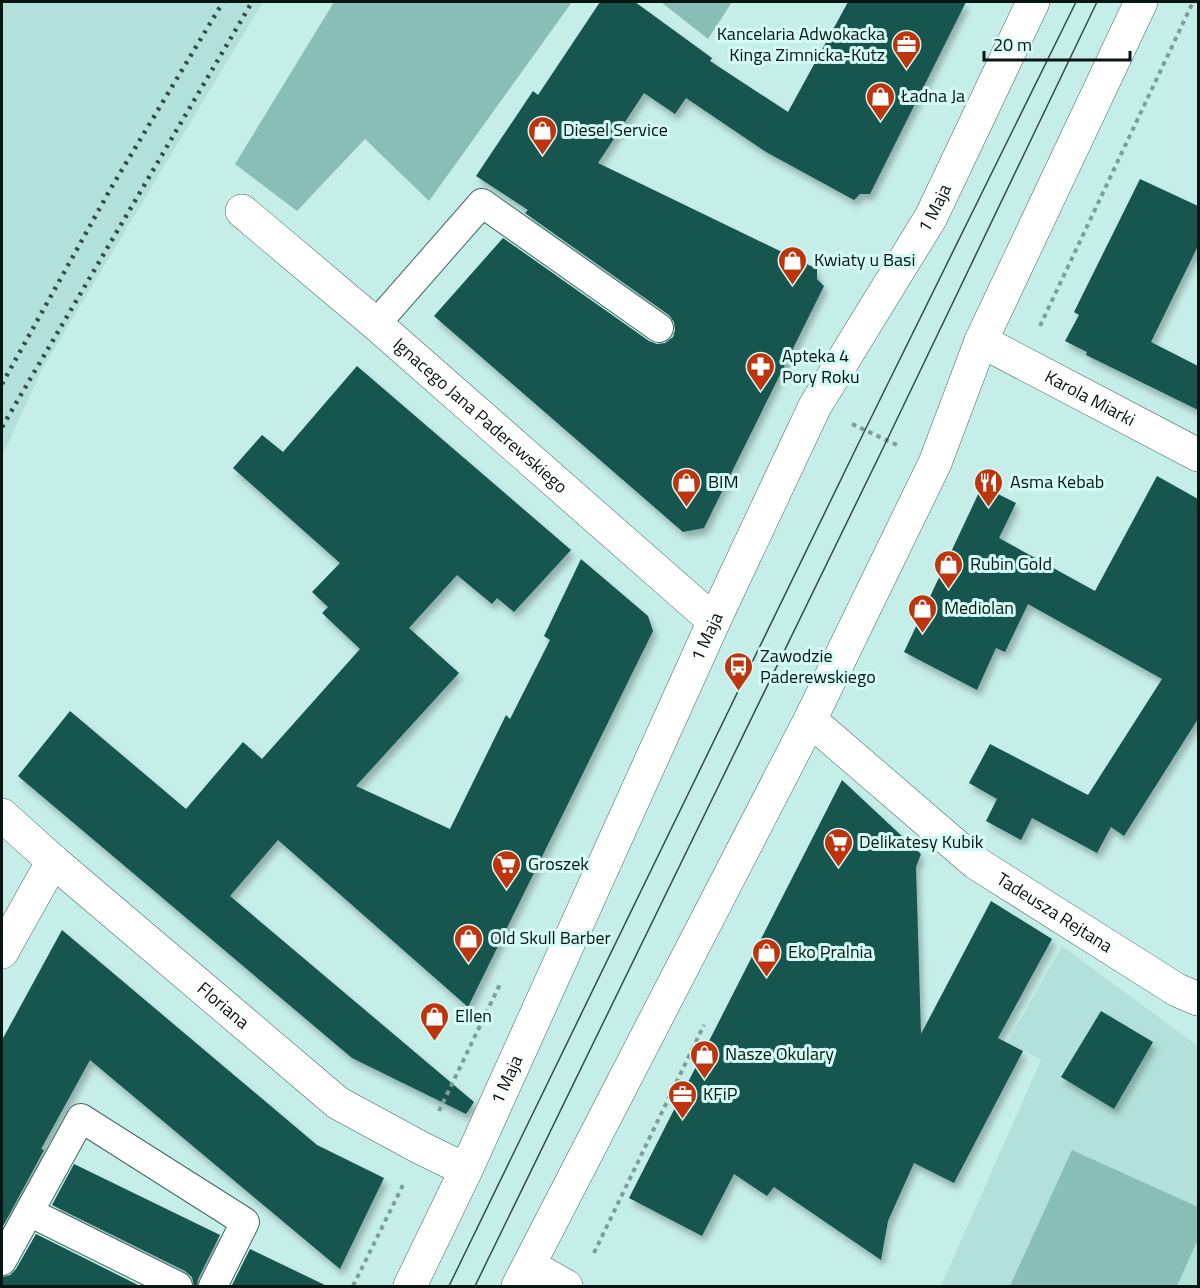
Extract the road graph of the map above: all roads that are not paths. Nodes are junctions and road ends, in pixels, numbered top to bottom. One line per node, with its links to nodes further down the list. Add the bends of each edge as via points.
1 (1033, 2): 8 (street, 1 Maja, via 931,217 815,406)
2 (1141, 2): 6 (street)
3 (242, 212): 4 (street, Ignacego Jana Paderewskiego)
4 (376, 324): 5 (lane, via 482,203); 8 (street, Ignacego Jana Paderewskiego)
5 (659, 328)
6 (981, 340): 7 (street, Karola Miarki); 9 (street, via 935,463)
7 (1198, 455)
8 (714, 621): 14 (street, 1 Maja)
9 (810, 720): 13 (street, Tadeusza Rejtana, via 976,862 1177,990); 17 (street)
10 (2, 815): 11 (street, Floriana)
11 (52, 861): 12 (street); 14 (street, Floriana, via 338,1103)
12 (2, 952)
13 (1198, 999)
14 (466, 1170): 20 (street, 1 Maja)
15 (29, 1212): 16 (lane); 18 (lane); 19 (lane, via 81,1118 245,1222)
16 (2, 1261)
17 (523, 1276): 21 (street)
18 (178, 1287)
19 (213, 1287)
20 (410, 1287)
21 (566, 1287)

